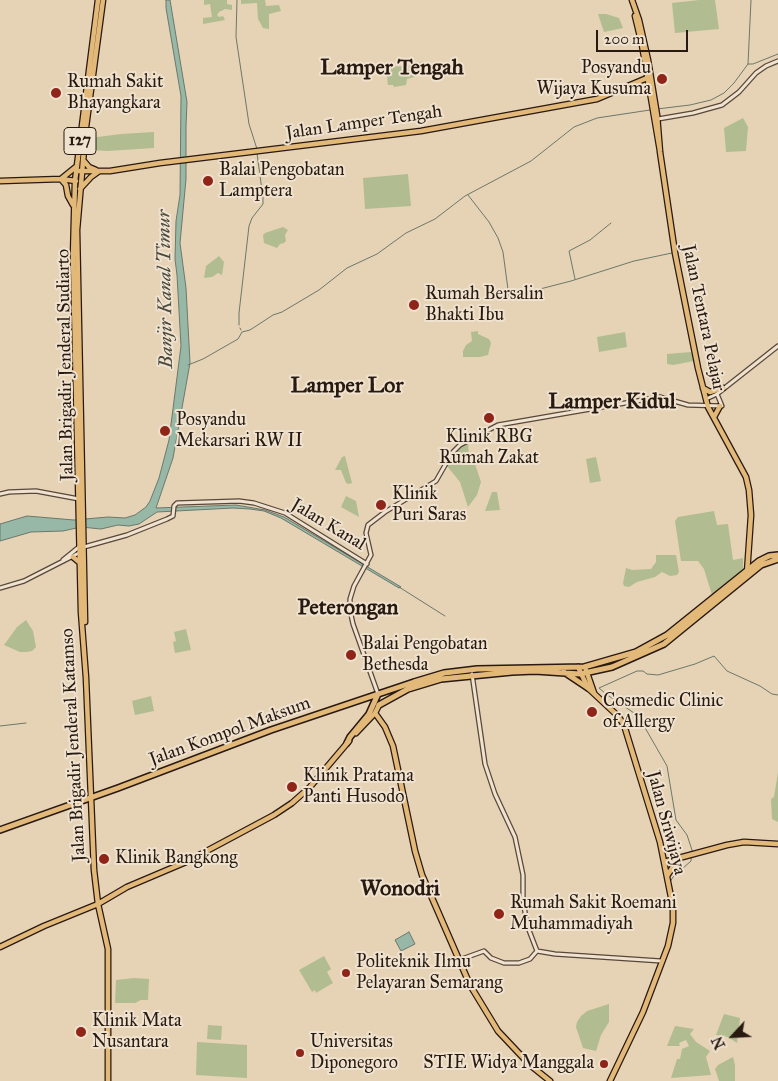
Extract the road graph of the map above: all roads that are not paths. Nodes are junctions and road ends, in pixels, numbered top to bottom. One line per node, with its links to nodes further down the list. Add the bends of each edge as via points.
1 (98, 0): 6 (main road, 127)
2 (103, 0): 6 (main road, 127)
3 (630, 0): 5 (main road, Jalan Tentara Pelajar)
4 (778, 62): 7 (street, via 756,73 722,105 693,113)
5 (649, 77): 7 (main road, Jalan Tentara Pelajar); 10 (main road, Jalan Lamper Tengah, via 597,99 421,131)
6 (87, 96): 8 (main road, 127); 9 (main road, 127)
7 (656, 117): 18 (main road, Jalan Tentara Pelajar, via 675,253)
8 (82, 159): 9 (main road, 127); 10 (main road)
9 (78, 169): 10 (main road, Jalan Lamper Tengah); 11 (main road); 13 (main road, 127)
10 (100, 172): 14 (main road)
11 (61, 179): 12 (main road); 13 (main road); 15 (main road)
12 (0, 181)
13 (78, 181): 14 (main road, 127); 15 (main road, 127)
14 (79, 190): 16 (main road, Jalan Brigadir Jenderal Sudiarto)
15 (74, 206): 16 (main road, Jalan Brigadir Jenderal Sudiarto)
16 (76, 331): 26 (main road, Jalan Brigadir Jenderal Sudiarto); 27 (main road, Jalan Brigadir Jenderal Sudiarto)
17 (778, 346): 19 (street)
18 (703, 388): 19 (main road, via 710,392); 21 (main road, Jalan Tentara Pelajar)
19 (723, 388): 20 (street)
20 (717, 394): 21 (street); 22 (street)
21 (706, 399): 23 (main road, Jalan Tentara Pelajar)
22 (720, 406): 23 (street); 24 (main road)
23 (708, 407): 24 (main road, Jalan Tentara Pelajar); 35 (street, via 660,397 498,425 462,443 436,480 368,525 370,555)
24 (714, 417): 36 (main road, Jalan Tentara Pelajar, via 746,476 751,516)
25 (0, 494): 26 (street, via 36,491)
26 (78, 499): 27 (main road, Jalan Brigadir Jenderal Sudiarto)
27 (80, 507): 28 (main road, Jalan Brigadir Jenderal Sudiarto)
28 (81, 540): 29 (main road, Jalan Brigadir Jenderal Katamso)
29 (81, 547): 30 (main road, Jalan Brigadir Jenderal Katamso); 33 (street); 35 (street, Jalan Kanal, via 145,529 170,518 174,506 179,503 239,501 285,513); 39 (main road, Jalan Brigadir Jenderal Katamso)
30 (79, 553): 31 (street); 34 (main road, Jalan Brigadir Jenderal Katamso)
31 (73, 557): 33 (street); 34 (main road)
32 (778, 557): 36 (highway, via 769,556); 37 (highway)
33 (63, 560): 38 (street, via 24,581)
34 (79, 562): 39 (main road, Jalan Brigadir Jenderal Katamso)
35 (366, 564): 48 (street, via 350,595 350,616)
36 (747, 569): 37 (main road, Jalan Tentara Pelajar); 40 (highway, via 660,640 636,652)
37 (748, 576): 43 (highway, via 664,644 612,667)
38 (0, 588)
39 (84, 650): 53 (main road, Jalan Brigadir Jenderal Katamso)
40 (581, 667): 41 (highway); 43 (main road, Jalan Sriwijaya); 44 (main road, Jalan Sriwijaya)
41 (471, 672): 42 (highway); 46 (highway); 48 (highway, Jalan Kompol Maksum, via 444,673); 61 (street, via 485,764 515,837 523,875 527,925)
42 (564, 672): 44 (highway); 45 (highway)
43 (588, 673): 44 (highway); 47 (main road, Jalan Sriwijaya)
44 (580, 674): 45 (main road, Jalan Sriwijaya)
45 (588, 688): 47 (main road, Jalan Sriwijaya)
46 (398, 693): 48 (highway); 50 (highway)
47 (594, 693): 57 (main road, Jalan Sriwijaya, via 624,725)
48 (378, 694): 49 (highway, Jalan Kompol Maksum); 50 (highway)
49 (369, 697): 50 (highway); 53 (highway, Jalan Kompol Maksum)
50 (377, 704): 51 (main road); 52 (highway)
51 (375, 713): 52 (main road); 62 (main road, via 393,746 422,875)
52 (347, 743): 59 (main road, via 310,787 274,815)
53 (91, 797): 54 (highway, Jalan Kompol Maksum); 59 (main road, Jalan Brigadir Jenderal Katamso)
54 (0, 830)
55 (778, 844): 56 (main road, via 744,842)
56 (679, 858): 57 (main road); 58 (main road)
57 (664, 861): 58 (main road, Jalan Sriwijaya)
58 (667, 876): 63 (main road, Jalan Sriwijaya, via 673,923)
59 (98, 904): 60 (main road); 64 (main road, Jalan Brigadir Jenderal Katamso, via 108,947)
60 (0, 947)
61 (537, 951): 62 (street, via 530,959 519,963 504,963 484,951); 63 (street)
62 (458, 960): 65 (main road, via 498,1031 530,1066)
63 (662, 962): 66 (main road, Jalan Sriwijaya, via 643,1012)
64 (107, 1079)
65 (550, 1081)
66 (610, 1081)

